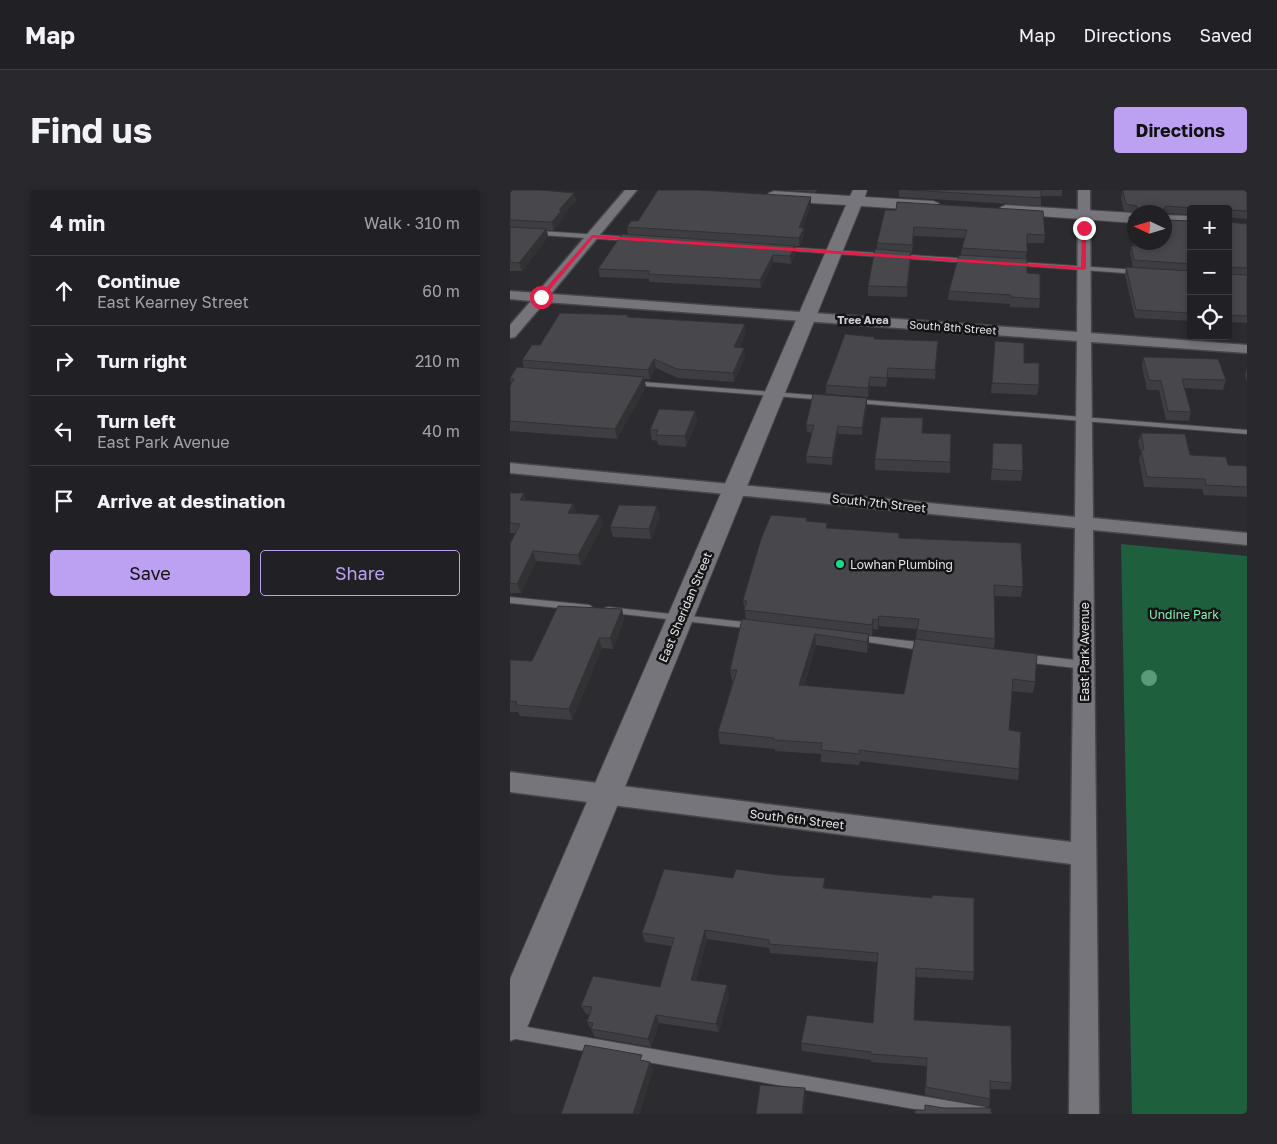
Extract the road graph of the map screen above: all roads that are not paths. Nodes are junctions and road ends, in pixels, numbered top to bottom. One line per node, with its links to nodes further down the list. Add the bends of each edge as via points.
1 (631, 190): 12 (street)
2 (1084, 190): 7 (street, East Park Avenue)
3 (758, 195): 4 (street)
4 (858, 196): 5 (street); 15 (street, East Sheridan Street)
5 (945, 206)
6 (994, 209): 7 (street)
7 (1084, 215): 8 (street); 18 (street, East Park Avenue)
8 (1127, 218)
9 (1172, 220): 10 (street)
10 (1187, 221)
11 (510, 231): 12 (lane)
12 (592, 236): 13 (lane); 21 (street)
13 (640, 239)
14 (776, 248): 15 (lane)
15 (834, 252): 16 (lane); 22 (street, East Sheridan Street)
16 (978, 261)
17 (1007, 263): 18 (lane)
18 (1084, 268): 19 (lane); 24 (street, East Park Avenue)
19 (1142, 272)
20 (510, 295): 21 (street, South 8th Street)
21 (541, 297): 22 (street, South 8th Street); 23 (street)
22 (807, 317): 24 (street, South 8th Street); 27 (street, East Sheridan Street)
23 (510, 334)
24 (1084, 337): 25 (street, South 8th Street); 30 (street, East Park Avenue)
25 (1247, 349)
26 (628, 382): 27 (lane)
27 (774, 394): 28 (lane); 33 (street, East Sheridan Street)
28 (832, 399)
29 (842, 400): 30 (lane)
30 (1084, 419): 31 (lane); 34 (street, East Park Avenue)
31 (1247, 432)
32 (510, 468): 33 (street, South 7th Street)
33 (735, 488): 34 (street, South 7th Street); 37 (street, East Sheridan Street)
34 (1084, 524): 35 (street, South 7th Street); 42 (street, East Park Avenue)
35 (1247, 539)
36 (510, 600): 37 (lane)
37 (680, 618): 38 (lane); 44 (street, East Sheridan Street)
38 (759, 627)
39 (848, 637): 40 (lane)
40 (936, 648)
41 (1015, 657): 42 (lane)
42 (1084, 665): 45 (street, East Park Avenue)
43 (510, 782): 44 (street, South 6th Street)
44 (606, 794): 45 (street, South 6th Street); 46 (street, East Sheridan Street)
45 (1084, 855): 49 (street, East Park Avenue)
46 (510, 1023)
47 (510, 1031): 48 (lane)
48 (984, 1114)
49 (1084, 1114)

